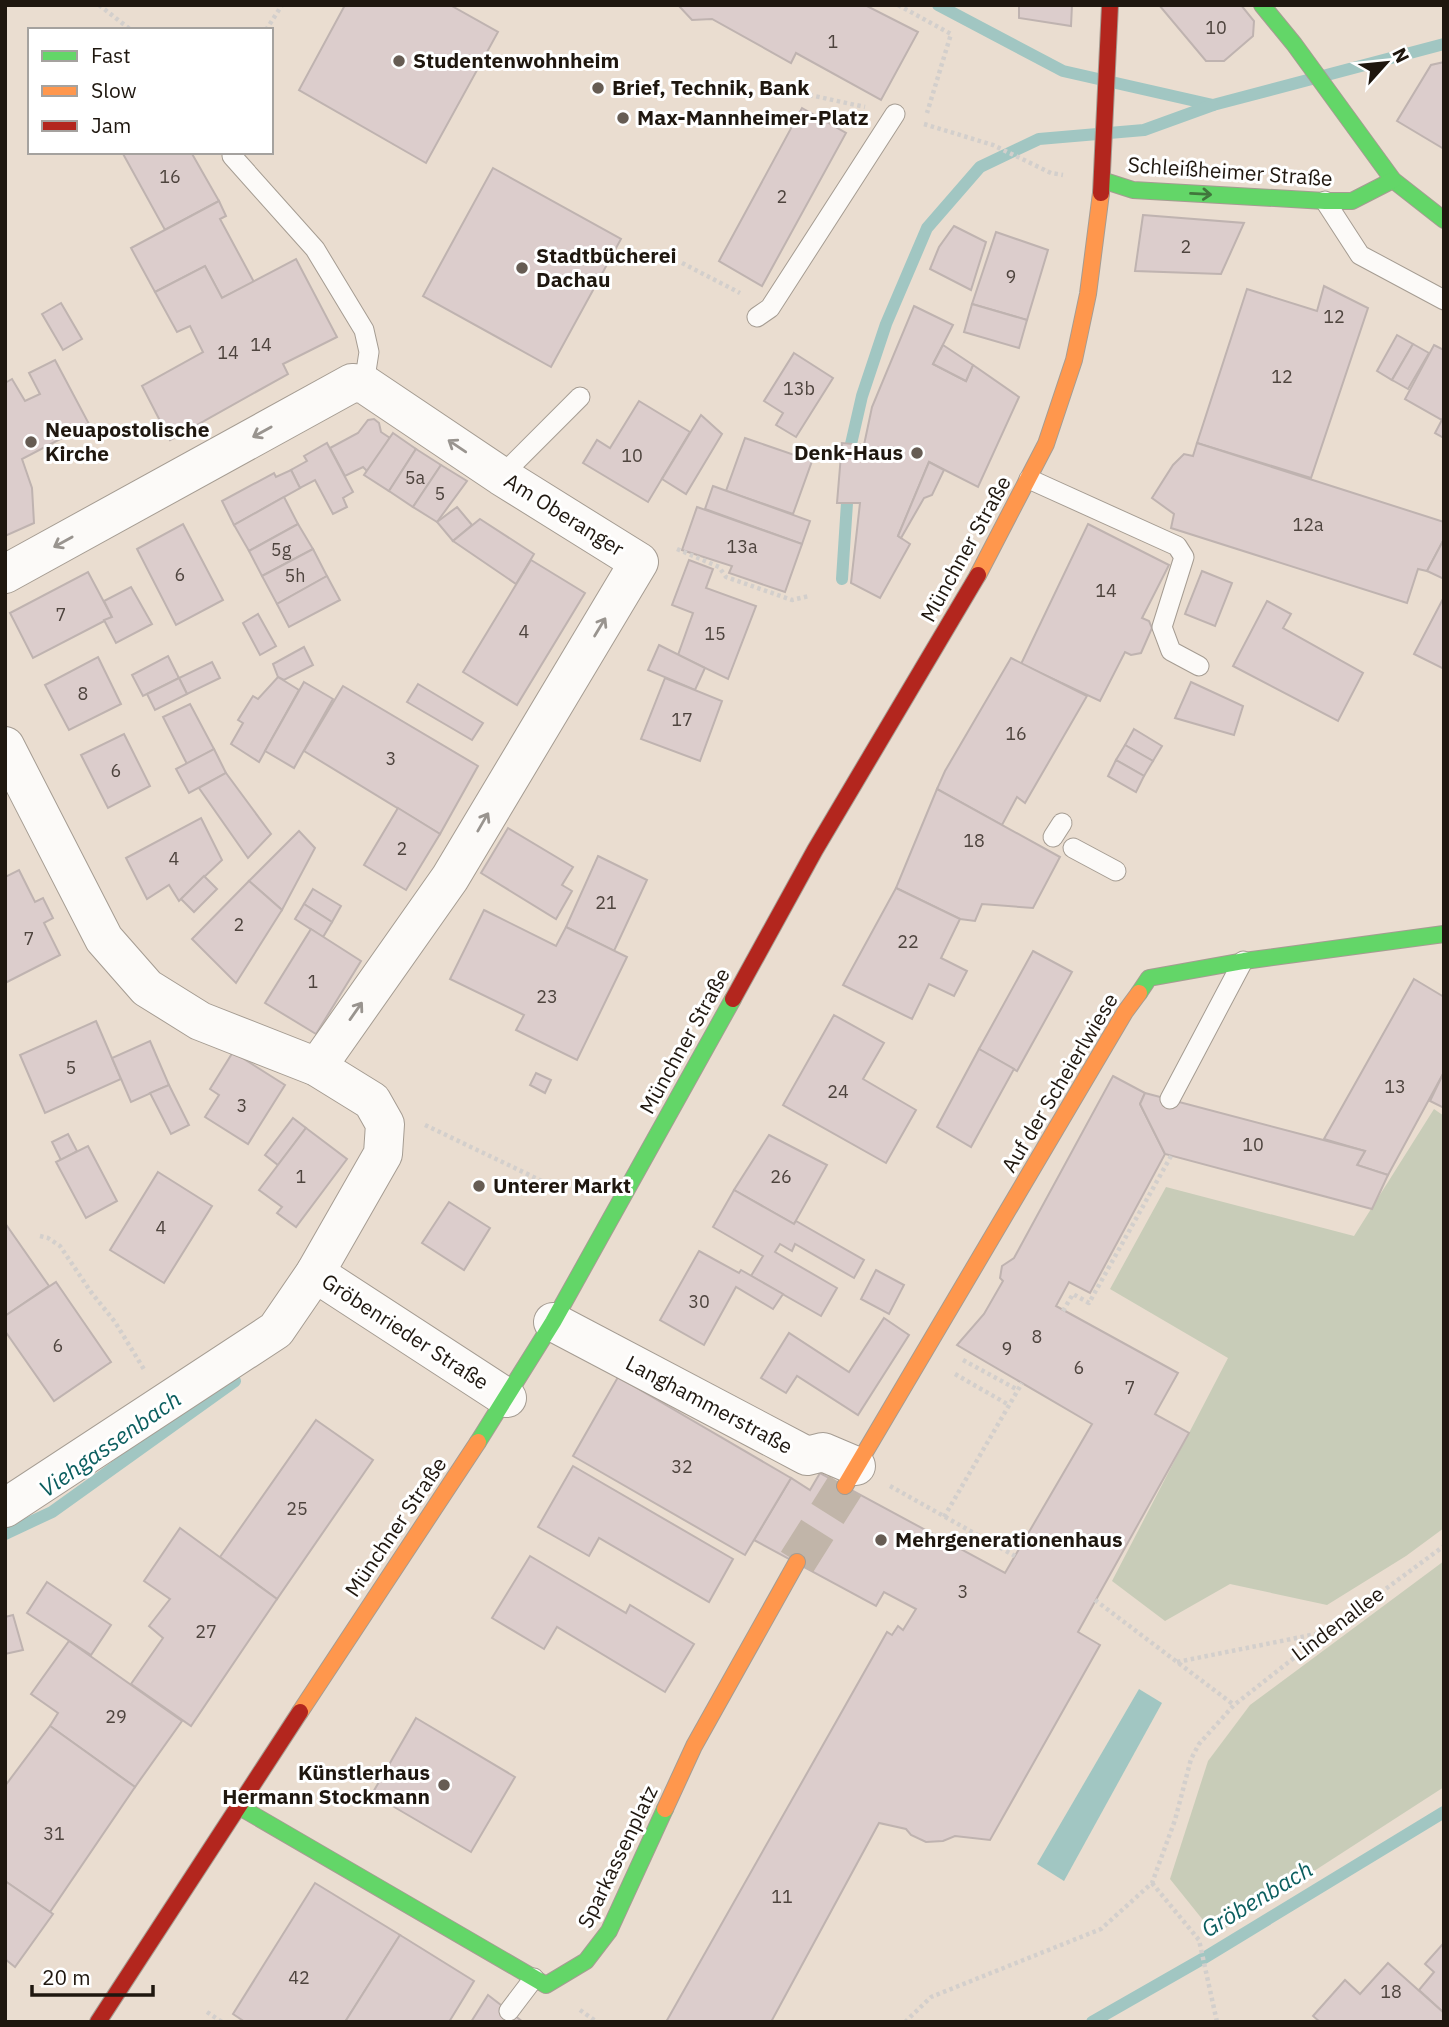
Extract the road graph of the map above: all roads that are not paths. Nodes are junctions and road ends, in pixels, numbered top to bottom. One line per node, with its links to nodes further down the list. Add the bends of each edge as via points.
1 (1110, 5): 5 (main road, Münchner Straße)
2 (1262, 5): 6 (main road)
3 (895, 114): 10 (lane)
4 (232, 156): 11 (lane, via 315,249 364,330 369,352)
5 (1102, 180): 7 (main road, Schleißheimer Straße, one-way to 7, via 1133,190); 14 (main road, Münchner Straße, via 1088,294 1074,360 1046,444)
6 (1393, 180): 7 (main road, Schleißheimer Straße, via 1352,201); 8 (main road)
7 (1325, 201): 9 (lane, via 1360,255)
8 (1444, 220)
9 (1444, 300)
10 (764, 313)
11 (364, 384): 13 (street, Am Oberanger, one-way to 11); 15 (street, one-way to 15, via 352,383)
12 (580, 397): 13 (lane)
13 (501, 476): 22 (street, Am Oberanger, one-way to 13, via 450,878 639,562)
14 (1029, 479): 16 (lane, via 1178,547 1184,557 1162,627 1171,651); 25 (main road, Münchner Straße, via 966,598 815,850)
15 (5, 574)
16 (1199, 666)
17 (5, 746): 22 (street, via 104,939 147,988 200,1021)
18 (1073, 848): 19 (lane)
19 (1116, 871)
20 (1444, 934): 21 (main road, Auf der Scheierlwiese)
21 (1244, 961): 23 (lane); 27 (main road, Auf der Scheierlwiese, via 1149,978)
22 (317, 1067): 24 (street, via 372,1101 386,1125 383,1153)
23 (1170, 1099)
24 (315, 1273): 26 (street, Gröbenrieder Straße); 28 (street, Gröbenrieder Straße, via 276,1330)
25 (553, 1322): 26 (main road, Münchner Straße); 27 (street, Langhammerstraße, via 807,1456 823,1452)
26 (507, 1398): 30 (main road, Münchner Straße)
27 (850, 1476)
28 (5, 1508)
29 (797, 1562): 31 (main road, Sparkassenplatz, via 694,1746 609,1931 586,1961 546,1985)
30 (238, 1806): 31 (main road); 33 (main road, Münchner Straße)
31 (534, 1978): 32 (lane)
32 (509, 2011)
33 (98, 2022)

